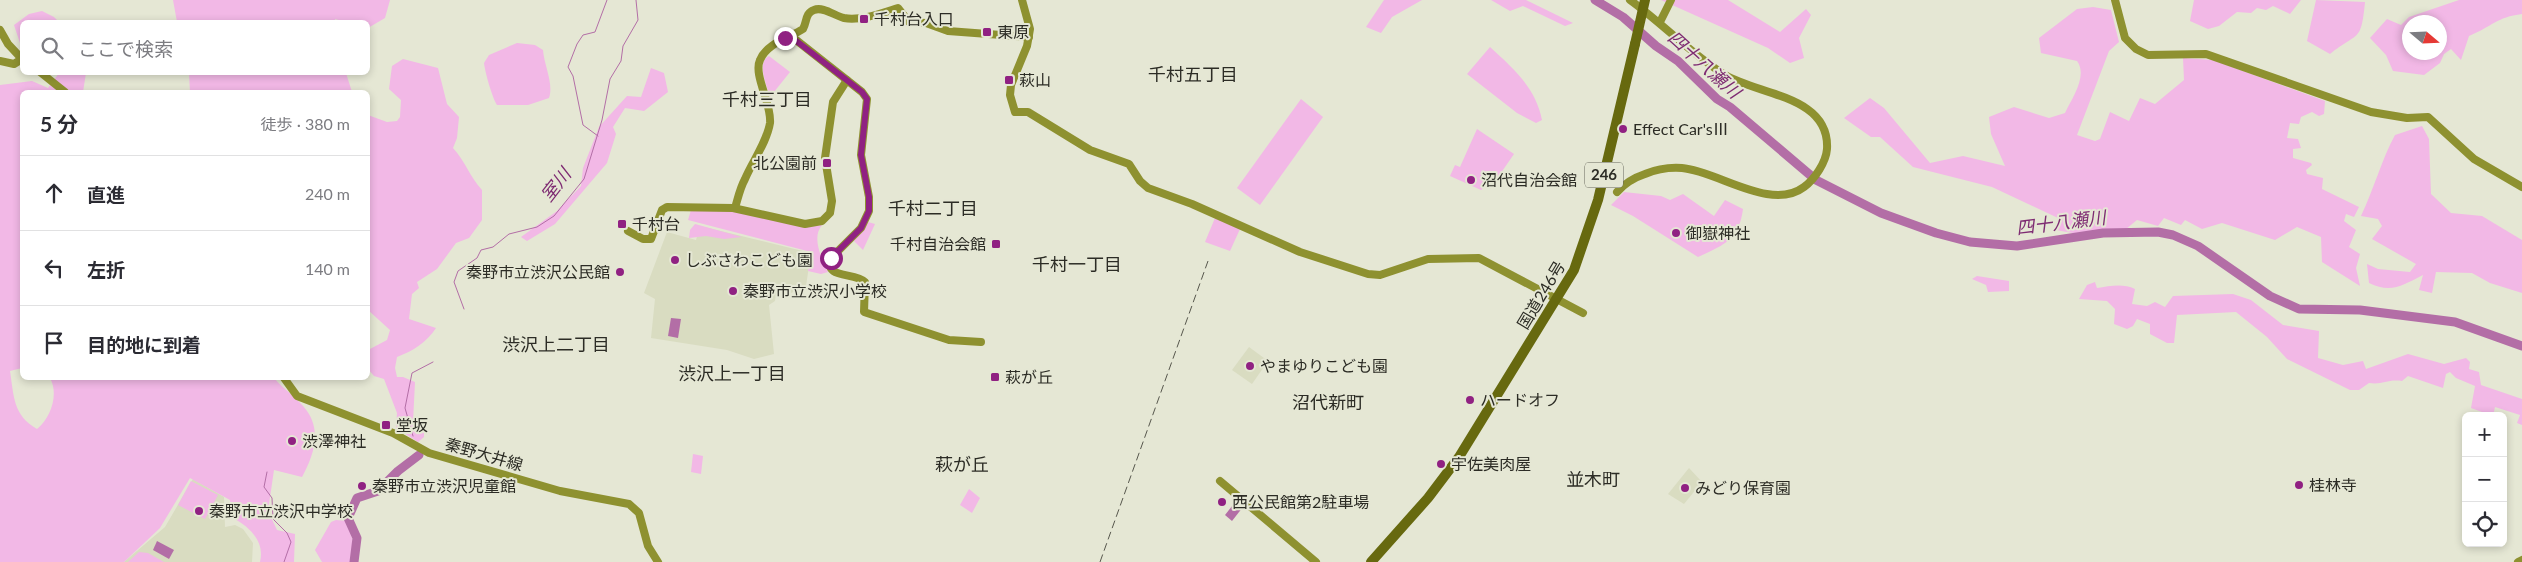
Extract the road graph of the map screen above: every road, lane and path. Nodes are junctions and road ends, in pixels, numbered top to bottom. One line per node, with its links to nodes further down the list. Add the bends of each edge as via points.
1 (1022, 0): 9 (street, via 1030,22)
2 (1630, 0): 6 (street)
3 (1645, 0): 20 (highway, 国道246号 / 246, bridge, via 1595,213 1579,260)
4 (1671, 0): 6 (street)
5 (2115, 0): 16 (street, via 2125,38 2141,52 2154,56 2206,54 2370,112 2406,118 2428,117 2474,159)
6 (1660, 22): 17 (street, via 1726,75 1810,110 1826,133 1825,160 1809,183 1780,196 1701,172 1669,167 1638,176)
7 (0, 30): 10 (street)
8 (790, 36): 9 (street, via 803,29 807,15 816,9 850,18 898,8 912,23 926,23 948,31); 14 (street); 18 (street, via 767,51 759,62 770,123)
9 (1029, 37): 20 (street, via 1011,85 1015,112 1028,112 1090,150 1129,164 1148,188 1300,252 1368,274 1380,275 1428,259 1479,258)
10 (20, 57)
11 (20, 60): 12 (street, via 14,64)
12 (0, 61)
13 (44, 75): 15 (street)
14 (847, 80): 18 (street, via 834,97 825,158 832,201 828,216 808,225); 22 (street, via 867,99 861,155 869,211 861,228 832,256 830,266 835,272 858,277 865,282 864,312 949,340)
15 (62, 90)
16 (2522, 187)
17 (1617, 192)
18 (735, 208): 19 (street, via 667,207 662,210 651,239 643,239)
19 (628, 231)
20 (1556, 300): 21 (street); 28 (highway, 国道246号 / 246, via 1459,457)
21 (1583, 313)
22 (981, 342)
23 (285, 380): 26 (street, 秦野大井線, via 297,396 393,433 429,452 560,491 629,504 639,513 648,546)
24 (1220, 481): 27 (street)
25 (2522, 560): 29 (street)
26 (658, 562)
27 (1316, 562)
28 (1371, 562)
29 (2518, 562)

